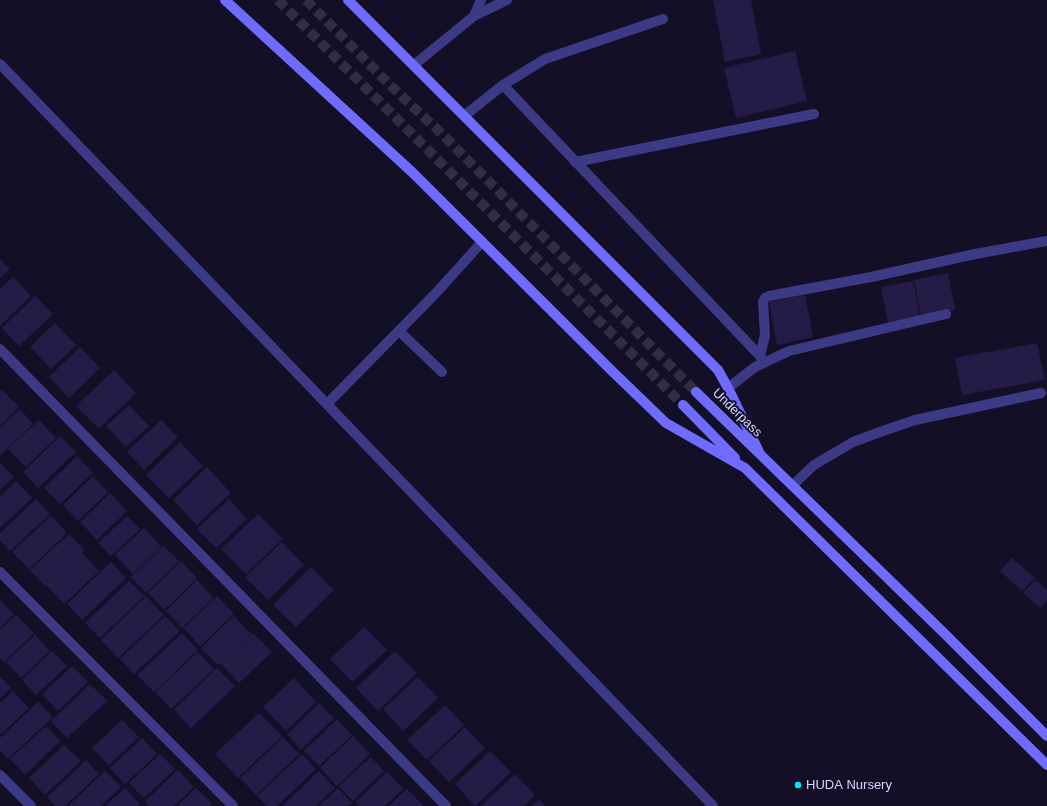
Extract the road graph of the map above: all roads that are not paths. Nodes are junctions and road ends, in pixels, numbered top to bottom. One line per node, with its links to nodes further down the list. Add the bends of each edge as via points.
1 (225, 0): 14 (main road, via 412,172)
2 (348, 0): 8 (main road)
3 (481, 0): 5 (street)
4 (507, 0): 5 (street)
5 (474, 16): 8 (street)
6 (663, 19): 9 (street, via 545,59)
7 (0, 64): 23 (street)
8 (414, 65): 11 (main road)
9 (503, 85): 11 (street); 12 (street)
10 (814, 114): 12 (street)
11 (464, 116): 20 (main road, via 718,370)
12 (575, 162): 18 (street)
13 (1047, 241): 18 (street, via 769,296 763,302 765,335)
14 (482, 242): 16 (street); 26 (main road, via 666,423)
15 (946, 314): 18 (street)
16 (399, 331): 19 (street); 23 (street)
17 (0, 349): 34 (street)
18 (762, 359): 20 (street)
19 (442, 372)
20 (728, 388): 25 (main road)
21 (696, 392): 25 (main road, Underpass)
22 (1041, 393): 27 (street, via 915,420 880,432 853,442 814,465)
23 (327, 404): 35 (street)
24 (682, 405): 26 (main road)
25 (760, 454): 27 (main road, Underpass)
26 (745, 468): 30 (main road)
27 (793, 484): 29 (main road, Underpass)
28 (0, 572): 33 (street)
29 (1047, 736)
30 (1047, 765)
31 (0, 775): 32 (street)
32 (31, 806)
33 (233, 806)
34 (446, 806)
35 (713, 806)

